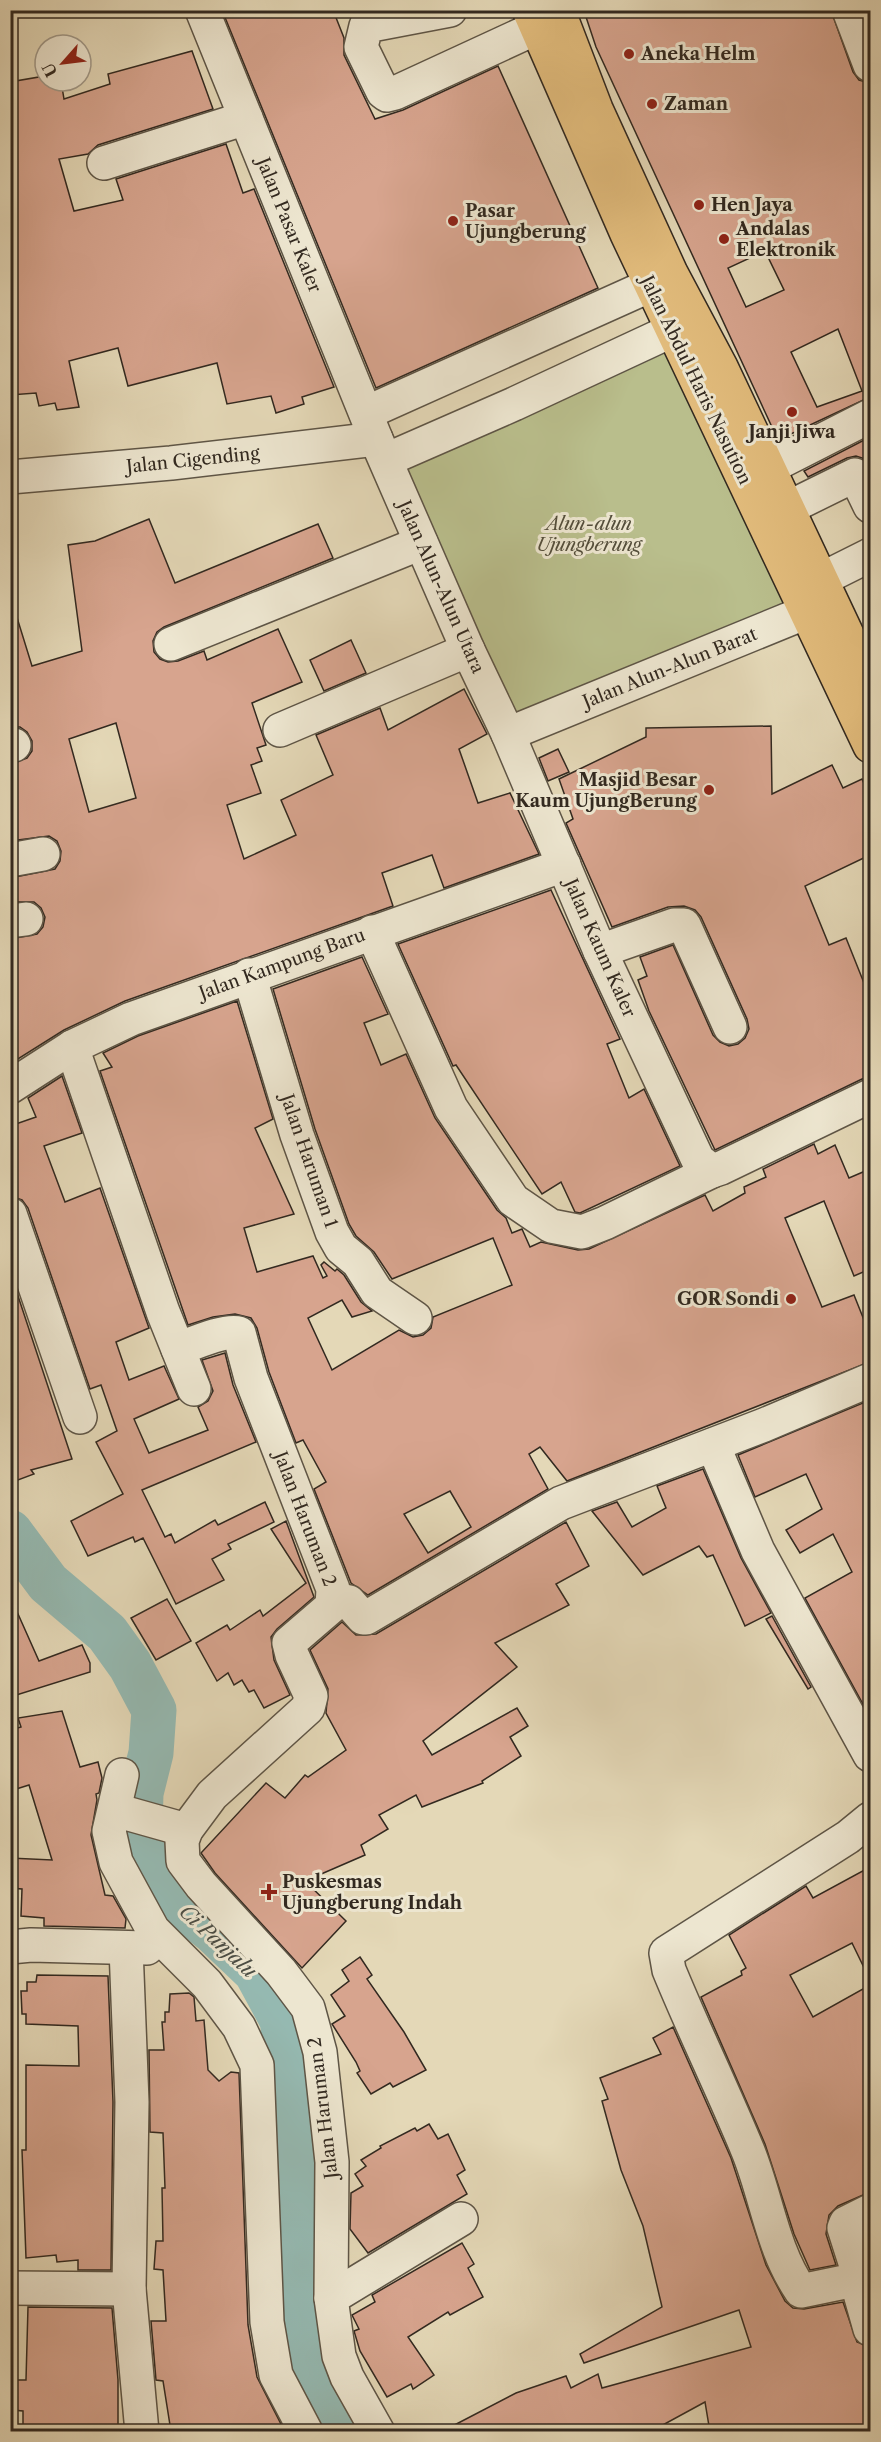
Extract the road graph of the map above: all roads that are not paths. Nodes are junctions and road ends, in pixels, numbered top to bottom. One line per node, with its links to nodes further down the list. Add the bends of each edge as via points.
1 (202, 10): 8 (street, Jalan Pasar Kaler)
2 (450, 10): 6 (street, via 366,26 361,47)
3 (455, 10): 6 (street, via 378,46)
4 (849, 10): 7 (street)
5 (541, 16): 6 (street, via 395,93 383,92); 10 (highway, Jalan Abdul Haris Nasution); 14 (highway, Jalan Abdul Haris Nasution, via 596,109 671,273)
6 (370, 65)
7 (870, 65)
8 (246, 118): 9 (street); 13 (street, Jalan Pasar Kaler)
9 (104, 163)
10 (651, 285): 11 (highway, Jalan Abdul Haris Nasution); 13 (street)
11 (673, 330): 13 (street, via 514,404); 20 (highway, Jalan Abdul Haris Nasution)
12 (870, 416): 14 (street)
13 (376, 437): 15 (street, Jalan Cigending, via 171,463); 18 (street, Jalan Alun-Alun Utara)
14 (768, 468): 17 (highway, Jalan Abdul Haris Nasution)
15 (10, 477)
16 (870, 506): 17 (street, via 855,475)
17 (788, 508): 20 (highway, Jalan Abdul Haris Nasution)
18 (422, 543): 21 (street); 22 (street, Jalan Alun-Alun Utara)
19 (870, 555): 20 (street, Jalan Alun-Alun Barat)
20 (819, 598): 23 (highway, Jalan Abdul Haris Nasution); 25 (street, Jalan Alun-Alun Barat, via 707,668); 26 (highway, Jalan Abdul Haris Nasution)
21 (171, 644)
22 (468, 651): 24 (street); 25 (street, Jalan Alun-Alun Utara)
23 (870, 683)
24 (280, 730)
25 (508, 734): 29 (street, Jalan Kaum Kaler)
26 (859, 738)
27 (43, 854): 28 (street)
28 (10, 860)
29 (564, 865): 30 (street, Jalan Kampung Baru); 31 (street, Jalan Kaum Kaler)
30 (372, 932): 32 (street, Jalan Kampung Baru); 37 (street, via 451,1108 513,1200 551,1226 582,1232 605,1223)
31 (600, 951): 33 (street, via 684,925); 37 (street, Jalan Kaum Kaler)
32 (249, 975): 34 (street, Jalan Kampung Baru, via 131,1019); 39 (street, Jalan Haruman 1, via 297,1135 332,1232 377,1292)
33 (730, 1027)
34 (72, 1047): 35 (street, Jalan Kampung Baru); 40 (street)
35 (10, 1087)
36 (870, 1096): 37 (street, via 731,1164)
37 (705, 1165)
38 (10, 1214): 43 (street)
39 (415, 1318)
40 (178, 1349): 42 (street); 45 (street, Jalan Haruman 2, via 238,1333 251,1378)
41 (870, 1380): 44 (street)
42 (195, 1389)
43 (80, 1417)
44 (713, 1444): 45 (street, via 561,1503 366,1618 350,1602); 46 (street, via 758,1551)
45 (334, 1599): 51 (street, Jalan Haruman 2, via 332,1606 289,1643 311,1696 308,1708)
46 (860, 1708): 47 (street)
47 (870, 1755)
48 (122, 1775): 49 (street)
49 (125, 1813): 51 (street); 54 (street, via 110,1831 116,1862 153,1930)
50 (870, 1819): 57 (street, via 666,1953 669,1970 749,2153 778,2247 793,2278 801,2291)
51 (177, 1827): 60 (street, Jalan Haruman 2, via 183,1841 183,1861 308,2008 320,2052 332,2162)
52 (10, 1947): 53 (street)
53 (126, 1948): 54 (street); 59 (street, via 132,2102)
54 (170, 1948): 63 (street, via 207,1984 239,2028 257,2065 267,2322 276,2375)
55 (870, 2211): 57 (street, via 846,2223 844,2228)
56 (461, 2219): 60 (street)
57 (859, 2279): 61 (street)
58 (10, 2288): 59 (street)
59 (129, 2289): 62 (street)
60 (331, 2298): 64 (street, Jalan Haruman 2, via 339,2356)
61 (870, 2329)
62 (142, 2432)
63 (306, 2432)
64 (378, 2432)

